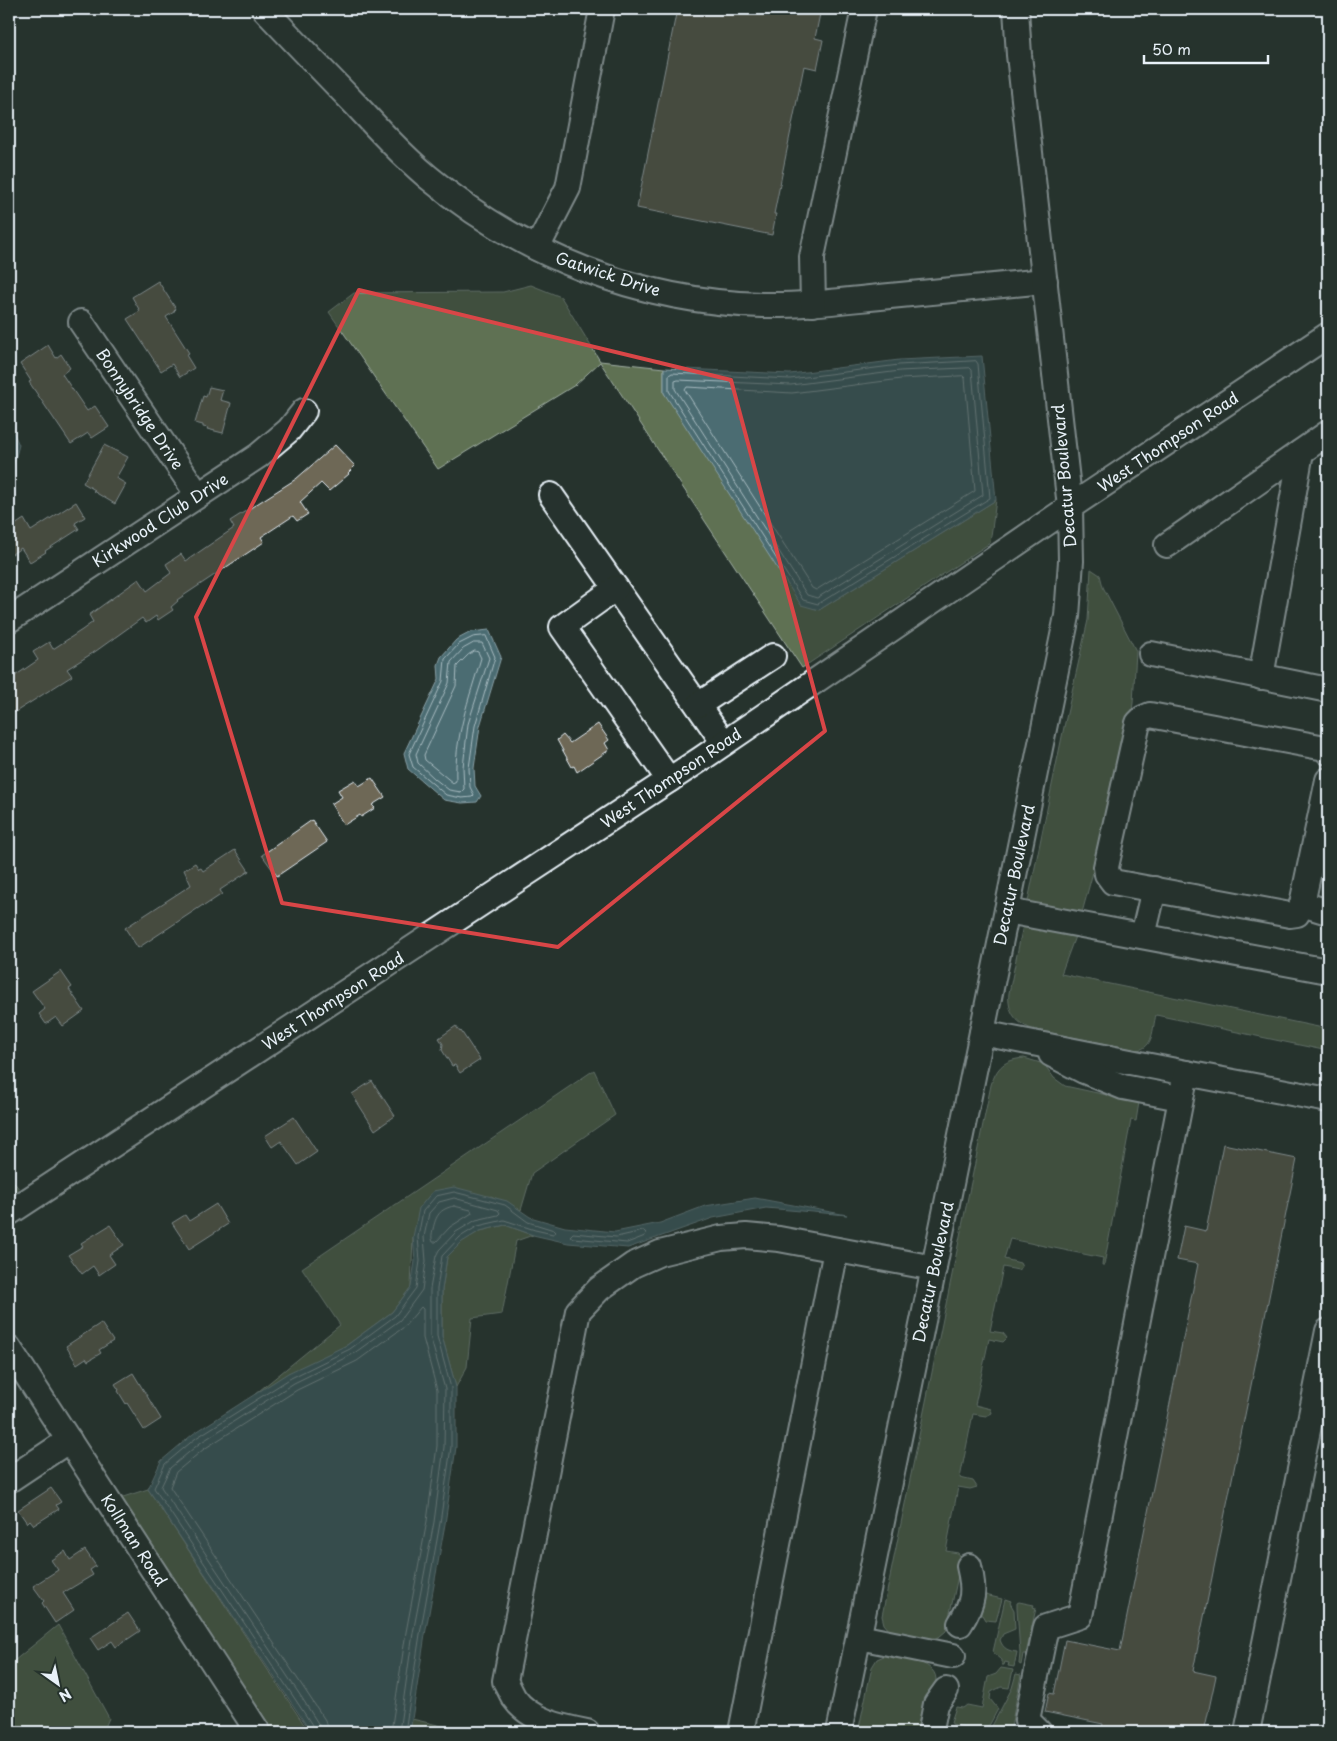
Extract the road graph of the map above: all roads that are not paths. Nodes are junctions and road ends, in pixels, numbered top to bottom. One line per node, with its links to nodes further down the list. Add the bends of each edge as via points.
1 (264, 9): 5 (street, Gatwick Drive, via 428,177 488,221)
2 (602, 9): 5 (street, via 568,188)
3 (864, 9): 7 (street, via 812,257)
4 (1016, 9): 6 (street, Decatur Boulevard)
5 (537, 248): 7 (street, Gatwick Drive, via 594,273 663,293 727,303)
6 (1044, 280): 7 (street, Gatwick Drive); 15 (street, Decatur Boulevard)
7 (813, 304)
8 (81, 322): 13 (street, Bonnybridge Drive)
9 (1328, 335): 15 (street, West Thompson Road)
10 (304, 411): 13 (street, Kirkwood Club Drive, via 290,430 258,456)
11 (1328, 433): 12 (street)
12 (1301, 452): 16 (street); 21 (street)
13 (198, 495): 18 (street, Kirkwood Club Drive)
14 (551, 495): 17 (street)
15 (1070, 508): 24 (street, West Thompson Road); 30 (street, Decatur Boulevard, via 1070,579 1064,634)
16 (1167, 545)
17 (616, 588): 23 (street); 26 (street, via 562,627)
18 (9, 620)
19 (1151, 654): 21 (street)
20 (773, 656): 23 (street)
21 (1261, 676): 22 (street)
22 (1328, 690)
23 (698, 705): 24 (street)
24 (724, 743): 26 (street, West Thompson Road)
25 (1328, 752): 28 (street, via 1325,748 1150,715 1143,718 1138,723 1106,874 1113,882)
26 (669, 780): 39 (street, West Thompson Road)
27 (1328, 780): 29 (street)
28 (1154, 889): 29 (street, via 1290,915 1297,914); 32 (street)
29 (1302, 904): 31 (street)
30 (1007, 911): 32 (street); 34 (street, Decatur Boulevard)
31 (1328, 912)
32 (1143, 936): 33 (street)
33 (1328, 971)
34 (982, 1033): 35 (street); 41 (street, Decatur Boulevard)
35 (1029, 1042): 36 (street); 37 (street, via 1084,1072 1123,1087)
36 (1186, 1073): 37 (street); 38 (street)
37 (1180, 1098): 54 (street, via 1080,1616 1046,1627 1026,1720)
38 (1328, 1100)
39 (9, 1213)
40 (836, 1250): 41 (street); 50 (street, via 746,1236 689,1245 633,1265 598,1289 578,1311 505,1681 514,1699 529,1714 559,1726); 51 (street)
41 (934, 1268): 46 (street, Decatur Boulevard)
42 (1328, 1331): 55 (street)
43 (9, 1348): 44 (street, Kollman Road)
44 (69, 1440): 45 (street); 49 (street, Kollman Road)
45 (9, 1480)
46 (859, 1637): 47 (street); 52 (street, Decatur Boulevard)
47 (953, 1656)
48 (946, 1690): 53 (street, via 936,1704)
49 (258, 1732)
50 (587, 1732)
51 (741, 1732)
52 (839, 1732)
53 (933, 1732)
54 (1039, 1732)
55 (1248, 1732)

